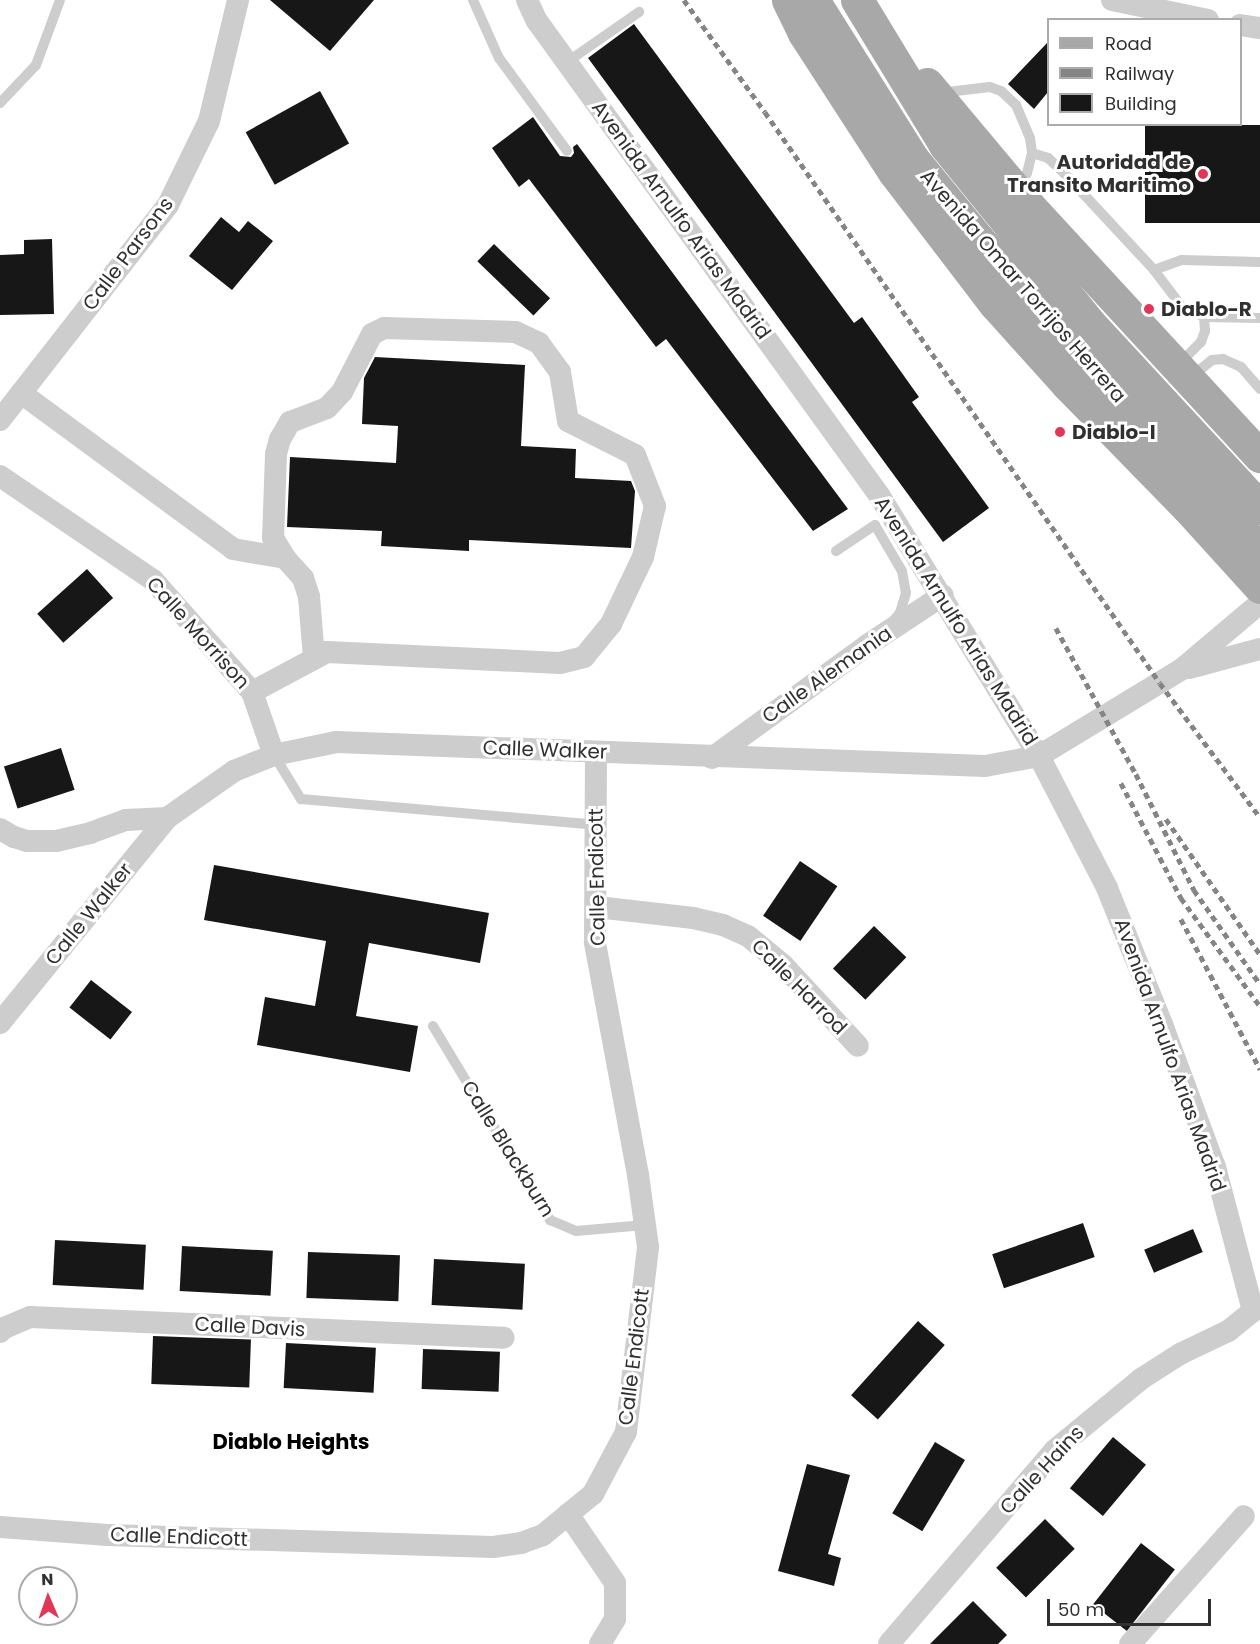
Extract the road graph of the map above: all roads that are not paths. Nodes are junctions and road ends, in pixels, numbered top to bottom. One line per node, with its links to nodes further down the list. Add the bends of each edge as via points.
1 (60, 0): 16 (lane, via 36,65)
2 (238, 0): 26 (street, Calle Parsons, via 209,121 168,205)
3 (473, 0): 17 (lane, via 499,58)
4 (527, 0): 14 (street, Avenida Arnulfo Arias Madrid)
5 (788, 0): 29 (main road, via 804,33 894,172 995,304 1067,384)
6 (813, 0): 29 (main road, Avenida Omar Torrijos Herrera, via 912,158 986,248)
7 (857, 0): 29 (main road, Avenida Omar Torrijos Herrera, via 945,145 966,172 1090,324)
8 (864, 0): 15 (main road)
9 (1112, 0): 11 (street)
10 (639, 12): 14 (lane)
11 (1198, 18)
12 (1242, 25): 13 (street)
13 (1260, 28)
14 (567, 62): 35 (street, Avenida Arnulfo Arias Madrid, via 879,495)
15 (935, 94): 18 (lane, via 976,86 1001,91 1016,105 1025,123); 19 (main road)
16 (0, 103)
17 (567, 151)
18 (1032, 153): 19 (lane); 21 (lane, via 1048,158 1064,173)
19 (1017, 192): 24 (main road)
20 (1260, 262): 21 (lane, via 1182,260)
21 (1154, 270): 22 (lane, via 1183,308)
22 (1204, 317): 23 (lane); 24 (lane, via 1201,342)
23 (1260, 318)
24 (1182, 373): 25 (lane, via 1223,359 1241,367); 29 (main road)
25 (1260, 390)
26 (21, 393): 27 (street, Calle Parsons); 33 (street, via 232,549)
27 (0, 420)
28 (0, 476): 41 (street, Calle Morrison, via 153,580)
29 (1239, 477): 30 (main road, Avenida Omar Torrijos Herrera, bridge); 32 (main road, Avenida Omar Torrijos Herrera, bridge); 34 (main road)
30 (1260, 508)
31 (836, 551): 37 (lane, via 875,525 902,571 906,593 900,613)
32 (1260, 551)
33 (285, 558): 39 (street, via 303,578 309,597); 39 (street, via 273,538 280,439 290,422 327,408 342,392 372,334 384,328 515,332 539,344 560,372 568,421 635,455 655,506 643,557 611,624 584,657 560,663 327,652)
34 (1260, 587)
35 (943, 595): 37 (street, Calle Alemania); 44 (street, Avenida Arnulfo Arias Madrid)
36 (1260, 603): 40 (street, Calle Walker)
37 (881, 636): 45 (street, Calle Alemania)
38 (1260, 649): 40 (street, Calle Walker)
39 (314, 658): 41 (street)
40 (1182, 669): 44 (street, Calle Walker)
41 (252, 692): 43 (street, Calle Morrison)
42 (596, 752): 43 (street, Calle Walker, via 336,742); 45 (street, Calle Walker); 47 (street, Calle Endicott)
43 (274, 755): 46 (street, Calle Walker, via 234,771); 47 (lane, via 301,799)
44 (1039, 756): 45 (street, Calle Walker, via 985,766); 54 (street, Avenida Arnulfo Arias Madrid, via 1107,888 1162,1024 1215,1167)
45 (712, 758)
46 (167, 818): 48 (street, via 126,820 47,842 14,837); 50 (street, Calle Walker)
47 (596, 825): 49 (street, Calle Endicott)
48 (0, 829)
49 (597, 908): 52 (street, Calle Harrod, via 693,918 748,936 783,965); 53 (street, Calle Endicott, via 595,942)
50 (0, 1023)
51 (433, 1026): 53 (lane, Calle Blackburn, via 550,1220 576,1231)
52 (858, 1046)
53 (645, 1225): 57 (street, Calle Endicott, via 648,1246 626,1432 593,1494)
54 (1256, 1316): 61 (street, Calle Hains, via 1180,1354 1141,1379 1055,1450)
55 (0, 1332): 56 (street, Calle Davis, via 30,1317)
56 (504, 1338)
57 (568, 1514): 59 (street, Calle Endicott, via 543,1535 493,1547 108,1535); 60 (street, via 615,1583 615,1619)
58 (1244, 1516): 62 (street)
59 (0, 1527)
60 (600, 1644)
61 (889, 1644)
62 (1130, 1644)

